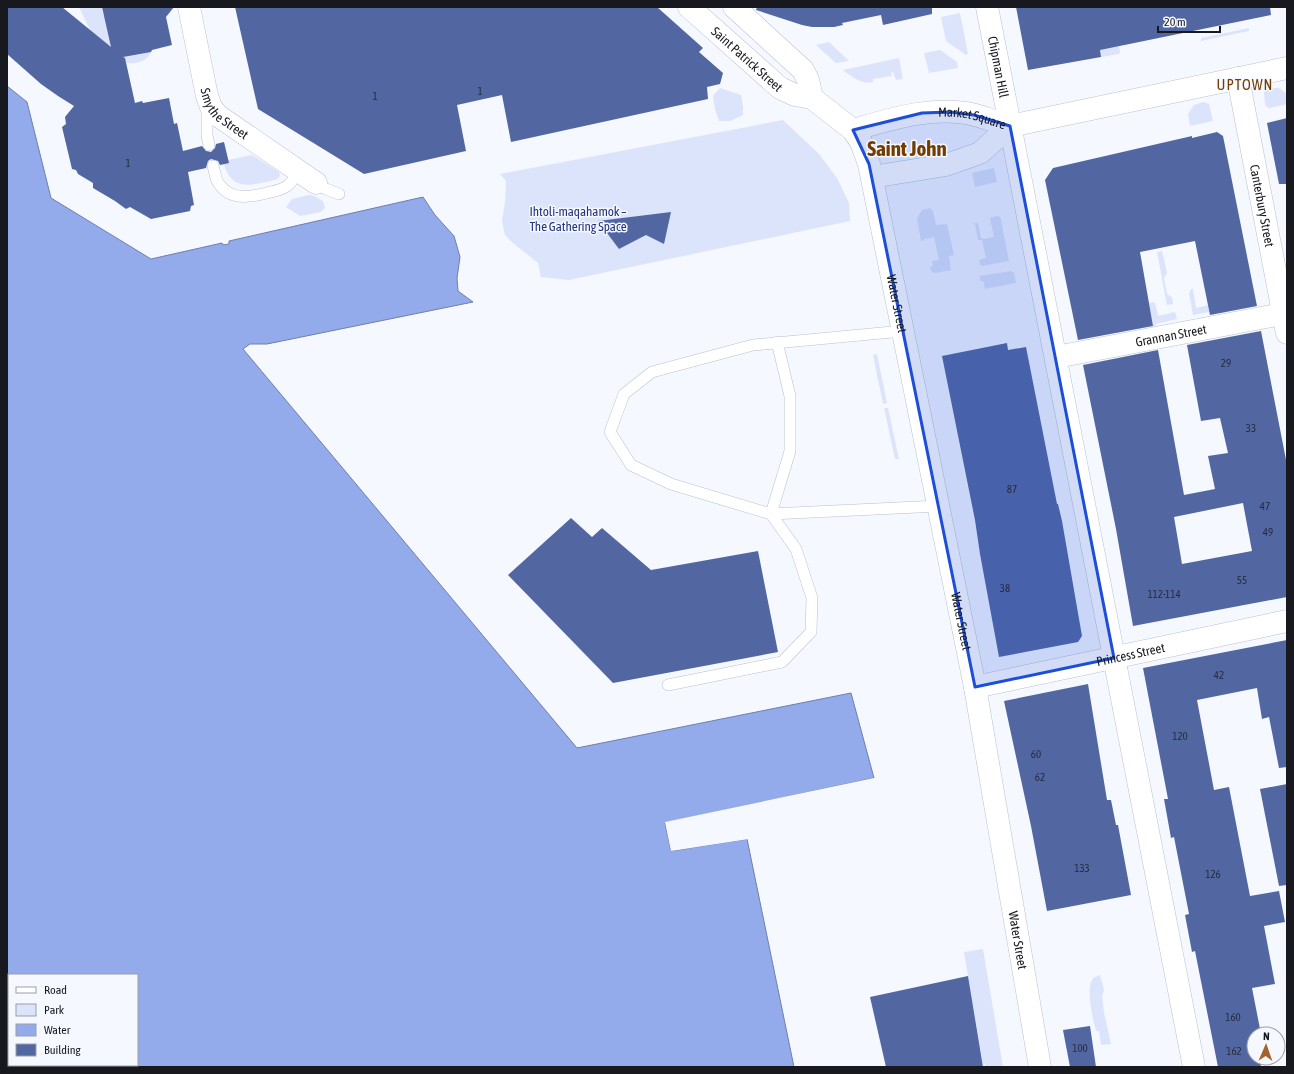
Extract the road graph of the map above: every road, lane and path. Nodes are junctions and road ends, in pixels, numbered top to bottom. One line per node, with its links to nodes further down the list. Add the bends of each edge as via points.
1 (189, 7): 7 (street, Smythe Street)
2 (689, 7): 8 (street, Saint Patrick Street, via 780,88 795,95)
3 (734, 7): 8 (street, Saint Patrick Street, via 803,70)
4 (987, 7): 9 (street, Chipman Hill)
5 (1287, 68): 6 (street)
6 (1238, 78): 9 (street); 17 (street, Canterbury Street)
7 (207, 96): 11 (lane); 13 (street, Smythe Street, via 211,107 224,121)
8 (812, 98): 10 (street, Saint Patrick Street)
9 (1010, 126): 10 (street, Market Square, via 974,115 950,112 922,114); 14 (street, Market Square, via 980,153 946,165); 20 (street, Chipman Hill)
10 (853, 130): 14 (street, via 866,153)
11 (209, 145)
12 (213, 166): 13 (lane, via 219,185 238,196 253,196 280,190 288,186)
13 (298, 171): 15 (street, Smythe Street)
14 (872, 177): 18 (street, Water Street)
15 (316, 183): 16 (lane)
16 (339, 194)
17 (1286, 320): 20 (street, Grannan Street)
18 (903, 331): 19 (lane); 21 (street, Water Street)
19 (777, 342): 22 (lane, via 790,396 790,451); 22 (lane, via 753,345 652,372 624,394 610,432 631,465 671,484)
20 (1056, 357): 24 (street, Chipman Hill)
21 (939, 506): 22 (lane); 26 (street, Water Street)
22 (771, 514): 25 (lane, via 796,549 812,598 811,632 782,662)
23 (1287, 621): 24 (street, Princess Street)
24 (1114, 658): 26 (street, Princess Street); 28 (street, Chipman Hill)
25 (668, 685)
26 (975, 687): 27 (street, Water Street)
27 (1040, 1067)
28 (1194, 1067)

